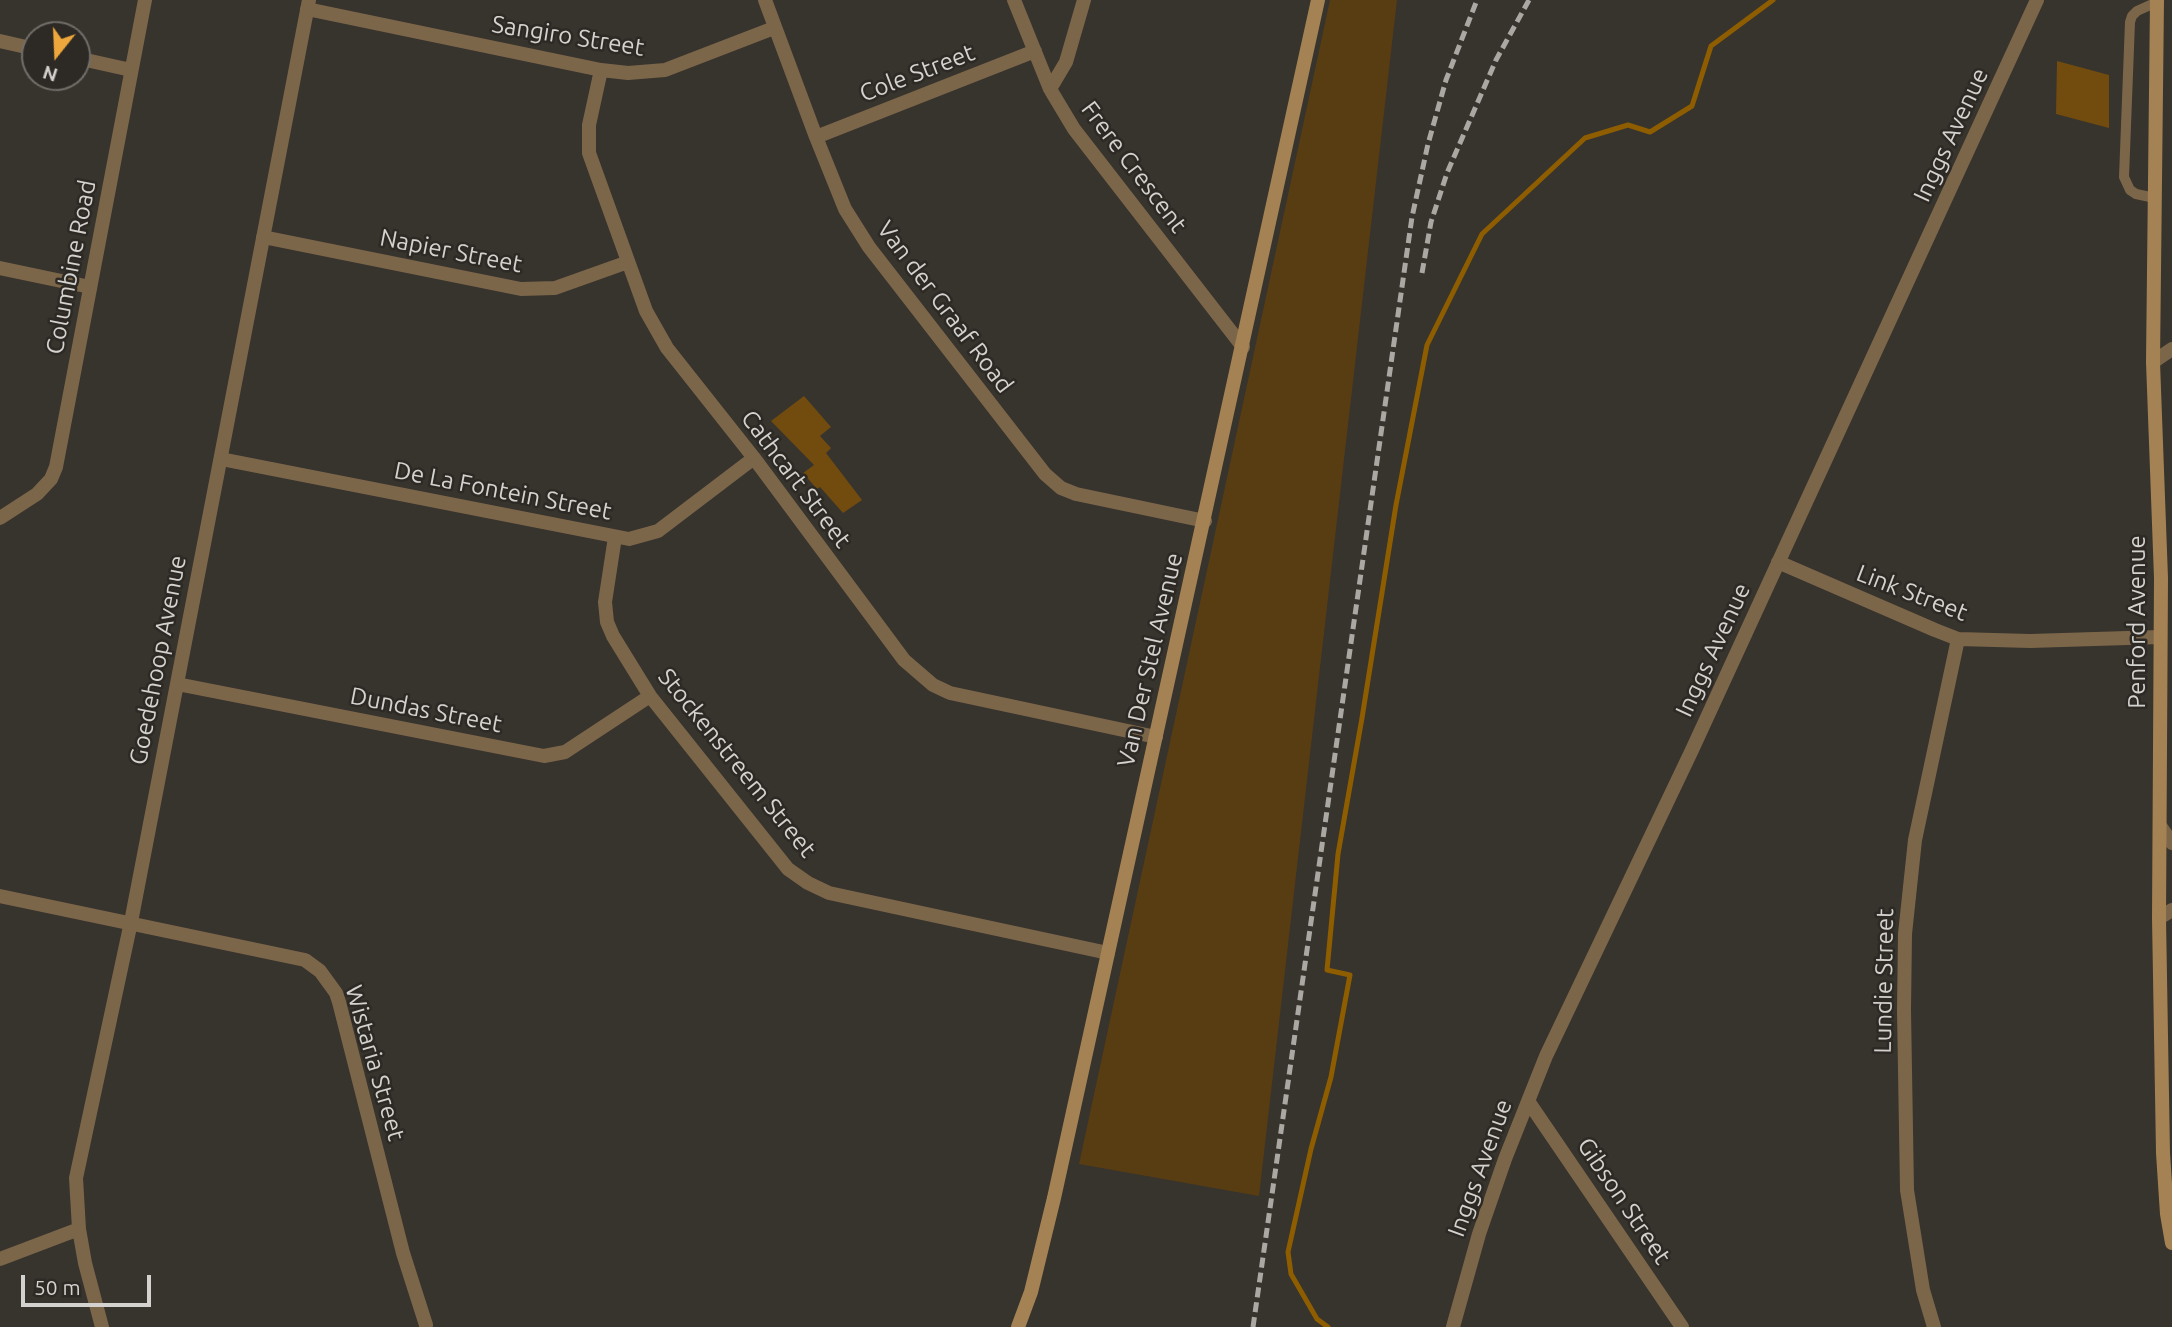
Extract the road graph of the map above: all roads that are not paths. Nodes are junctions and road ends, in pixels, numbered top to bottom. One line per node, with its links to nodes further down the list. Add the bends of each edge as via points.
1 (145, 0): 14 (street, Columbine Road)
2 (765, 0): 9 (street, Van der Graaf Road)
3 (1014, 0): 12 (street, Frere Crescent)
4 (1084, 0): 16 (street, via 1066,62)
5 (1318, 0): 23 (street, Van Der Stel Avenue)
6 (2037, 0): 31 (street, Inggs Avenue)
7 (2157, 1): 18 (street, Penford Avenue); 18 (lane, via 2137,11 2130,22 2124,177 2130,190)
8 (308, 4): 15 (street, Sangiro Street); 19 (street, Goedehoop Avenue)
9 (774, 28): 15 (street, Sangiro Street, via 665,70); 17 (street, Van der Graaf Road)
10 (0, 41): 11 (street)
11 (21, 46)
12 (1035, 51): 16 (street, Frere Crescent); 17 (street, Cole Street)
13 (91, 61): 14 (street)
14 (131, 70): 22 (street, Columbine Road)
15 (601, 70): 20 (street, Cathcart Street, via 589,125 589,153)
16 (1050, 89): 23 (street, Frere Crescent, via 1074,129)
17 (816, 137): 29 (street, Van der Graaf Road, via 845,209 869,247 1052,481 1089,498)
18 (2155, 198): 25 (street, Penford Avenue)
19 (262, 237): 20 (street, Napier Street, via 534,290 555,288); 26 (street, Goedehoop Avenue)
20 (628, 262): 27 (street, Cathcart Street, via 657,332)
21 (0, 268): 22 (street)
22 (90, 287): 28 (street, Columbine Road, via 56,467 37,494)
23 (1243, 346): 29 (street, Van Der Stel Avenue)
24 (2172, 349): 25 (street)
25 (2153, 362): 32 (street, Penford Avenue)
26 (221, 458): 30 (street, De La Fontein Street); 34 (street, Goedehoop Avenue)
27 (754, 458): 30 (street, De La Fontein Street, via 659,531); 36 (street, Cathcart Street, via 904,660 933,685 950,693)
28 (0, 518)
29 (1205, 521): 36 (street, Van Der Stel Avenue)
30 (615, 537): 35 (street, Stockenstreem Street, via 605,602 607,622)
31 (1778, 562): 33 (street, Link Street); 43 (street, Inggs Avenue)
32 (2160, 637): 33 (street, Link Street); 37 (street, Penford Avenue)
33 (1958, 639): 52 (street, Lundie Street, via 1915,840 1905,934 1908,1191 1923,1290)
34 (177, 684): 35 (street, Dundas Street, via 544,756 565,752); 41 (street, Goedehoop Avenue)
35 (650, 696): 42 (street, Stockenstreem Street, via 788,869 808,883 829,893)
36 (1156, 737): 42 (street, Van Der Stel Avenue)
37 (2160, 827): 38 (street); 40 (street, Penford Avenue)
38 (2172, 843)
39 (0, 896): 41 (street, Wistaria Street)
40 (2166, 914): 45 (street, Penford Avenue, via 2163,1153)
41 (131, 922): 44 (street, Goedehoop Avenue, via 76,1178); 47 (street, Wistaria Street, via 305,960 329,982 339,1002)
42 (1108, 953): 49 (street, Van Der Stel Avenue, via 1054,1198)
43 (1528, 1101): 50 (street, Inggs Avenue, via 1479,1234); 51 (street, Gibson Street)
44 (79, 1229): 46 (street); 48 (street, Goedehoop Avenue)
45 (2172, 1243)
46 (0, 1259)
47 (426, 1325)
48 (102, 1327)
49 (1018, 1327)
50 (1453, 1327)
51 (1682, 1327)
52 (1934, 1327)

